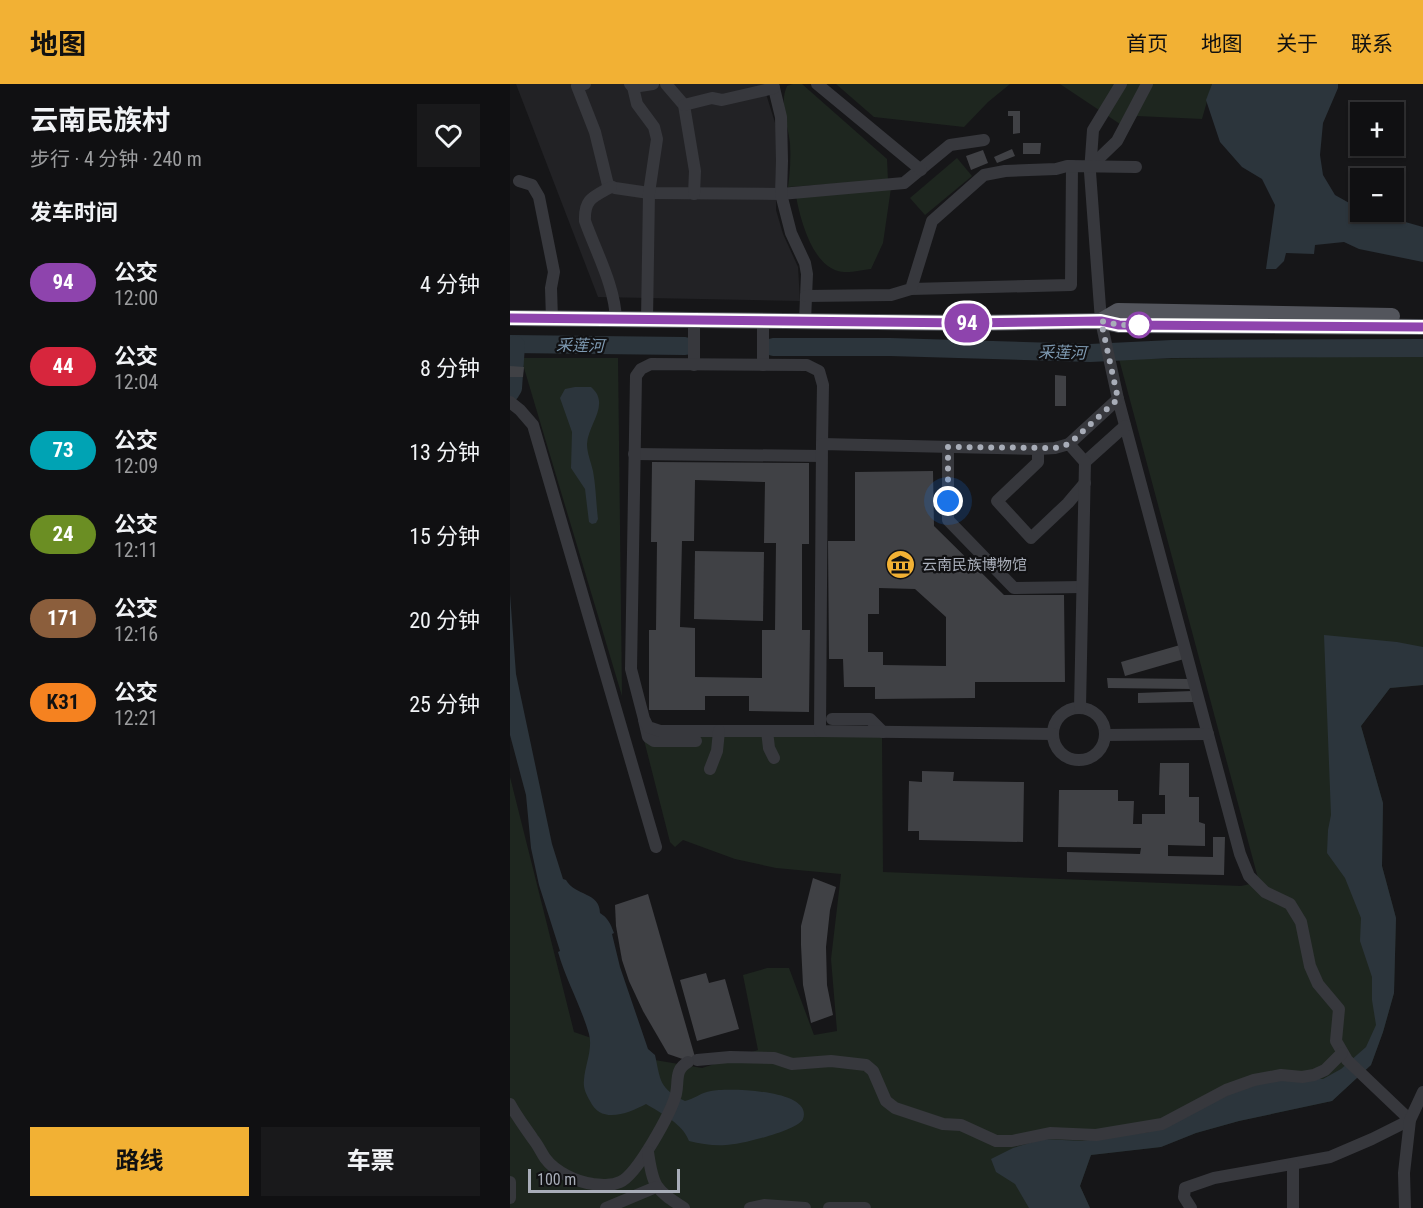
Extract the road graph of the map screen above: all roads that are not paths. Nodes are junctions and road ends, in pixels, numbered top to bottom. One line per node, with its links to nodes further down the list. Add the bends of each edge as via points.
1 (652, 84): 7 (street)
2 (666, 84): 9 (street)
3 (817, 84): 14 (street)
4 (1120, 84): 12 (street, via 1093,130)
5 (1147, 84): 12 (street, via 1117,141)
6 (579, 85): 16 (street)
7 (631, 86): 17 (street, via 657,139)
8 (774, 86): 9 (street); 19 (street, via 781,117)
9 (684, 105): 18 (street, via 695,171)
10 (984, 140): 14 (street, via 950,146)
11 (1072, 166): 12 (street); 20 (street, via 984,175 932,221); 20 (street, via 1071,285)
12 (1091, 166): 13 (street); 30 (street)
13 (1136, 167)
14 (921, 170): 19 (street, via 904,183)
15 (519, 181): 24 (street, via 532,185 539,197 554,272)
16 (610, 187): 17 (street); 25 (street, via 591,198 584,211 616,308)
17 (649, 193): 18 (street); 26 (street)
18 (694, 194): 19 (street)
19 (781, 194): 21 (street, via 791,233 805,263)
20 (911, 289): 21 (street, via 891,295)
21 (806, 296): 29 (street)
22 (1423, 316): 30 (main road, via 1118,311)
23 (510, 318): 24 (main road)
24 (552, 319): 25 (main road)
25 (616, 320): 26 (main road)
26 (647, 320): 27 (main road)
27 (694, 320): 28 (main road); 32 (street)
28 (763, 320): 29 (main road); 33 (street)
29 (805, 321): 30 (main road)
30 (1101, 321): 31 (main road, via 1119,325); 34 (street)
31 (1423, 327)
32 (694, 365): 33 (street); 41 (street, via 651,364 638,373)
33 (764, 365): 40 (street, via 807,365 819,371 823,385)
34 (1118, 399): 36 (street); 37 (street)
35 (515, 406): 58 (street, via 533,425)
36 (1125, 426): 42 (street); 53 (street)
37 (1069, 444): 39 (street); 42 (street)
38 (948, 447): 39 (street); 40 (street); 44 (street, via 948,520 1014,588)
39 (1038, 449): 43 (street, via 1038,462 997,501 1031,538)
40 (822, 450): 41 (street); 50 (street)
41 (634, 454): 46 (street, via 631,669)
42 (1085, 462): 43 (street)
43 (1084, 483): 44 (street)
44 (1082, 587): 45 (street)
45 (1080, 708): 52 (street, via 1064,713); 54 (street, via 1100,720)
46 (644, 718): 48 (street, via 648,727 660,731); 55 (street, via 648,736 654,741)
47 (832, 719): 51 (street, via 870,719)
48 (719, 731): 49 (street); 57 (street)
49 (767, 731): 50 (street); 56 (street)
50 (820, 731): 51 (street)
51 (883, 732): 52 (street)
52 (1053, 734): 54 (street, via 1059,751 1083,760 1099,752)
53 (1208, 734): 54 (street); 59 (street, via 1249,876 1265,892 1290,904 1301,922 1318,984 1339,1009 1336,1041)
54 (1105, 735)
55 (696, 741)
56 (774, 758)
57 (710, 769)
58 (656, 847)
59 (1345, 1056): 62 (street); 63 (street, via 1314,1075 1281,1075 1226,1090 1162,1124 1096,1135 1050,1133 1012,1141 996,1141 961,1125 943,1124 895,1108 886,1101 873,1071 866,1065 831,1061 792,1064 774,1058 692,1061 678,1071 676,1095)
60 (1423, 1092): 62 (street)
61 (510, 1104): 63 (street, via 547,1161 586,1183 608,1186 622,1182)
62 (1410, 1120): 64 (street, via 1330,1157); 76 (street)
63 (648, 1152): 66 (street)
64 (1293, 1165): 74 (street, via 1214,1178 1185,1188 1184,1197); 75 (street)
65 (510, 1182): 67 (street)
66 (656, 1186): 68 (street); 69 (street)
67 (510, 1198)
68 (606, 1208)
69 (684, 1208)
70 (750, 1208): 71 (street)
71 (805, 1208)
72 (829, 1208): 73 (street)
73 (865, 1208)
74 (1191, 1208)
75 (1293, 1208)
76 (1405, 1208)

